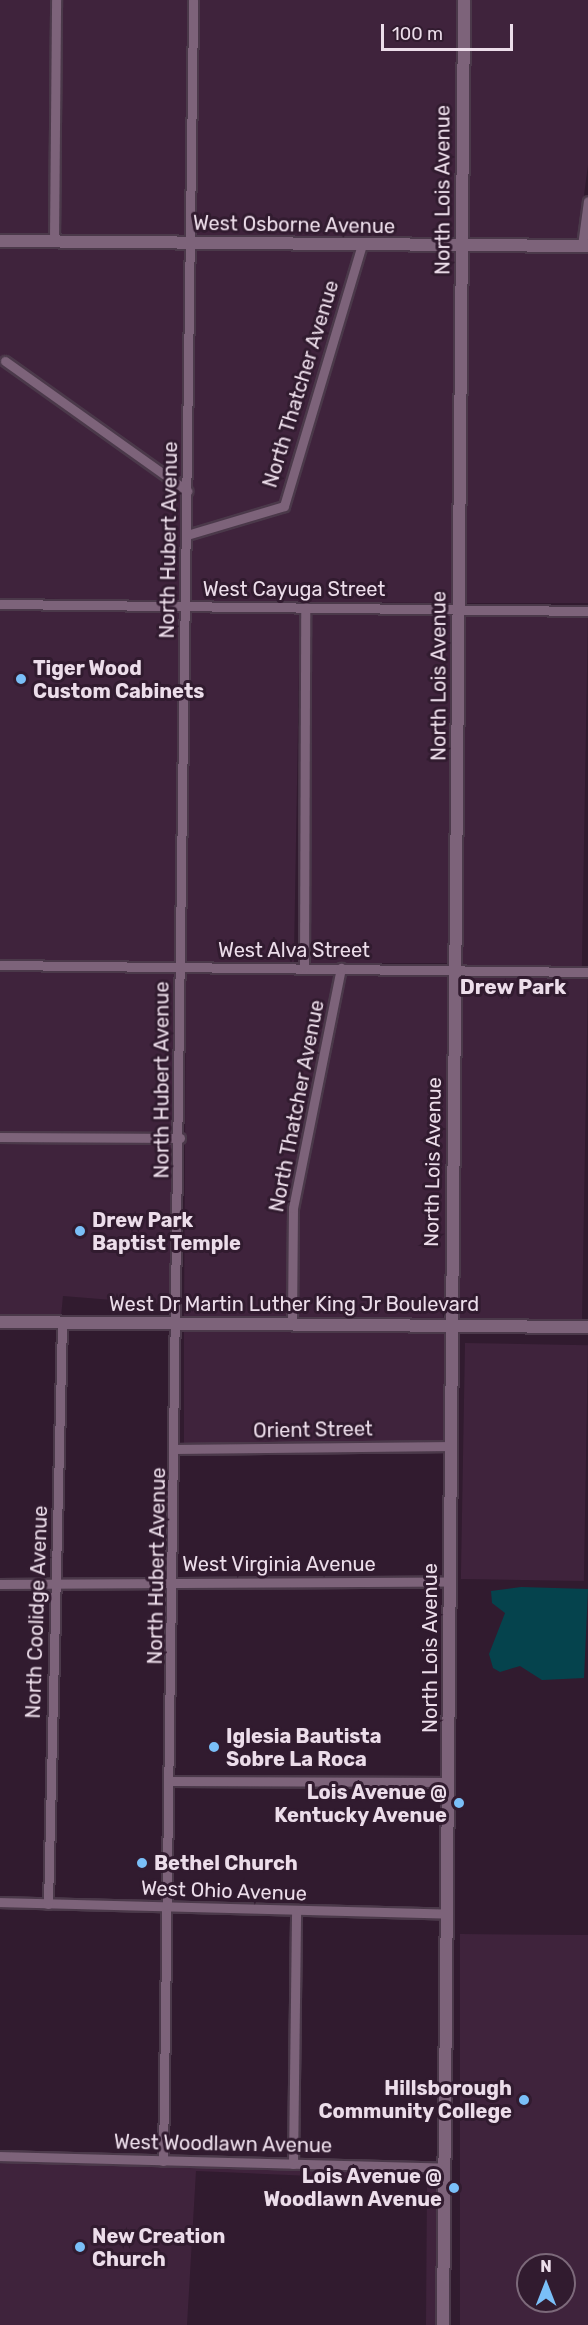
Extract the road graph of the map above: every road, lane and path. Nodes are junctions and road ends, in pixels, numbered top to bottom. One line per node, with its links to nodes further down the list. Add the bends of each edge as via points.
1 (56, 0): 6 (street)
2 (193, 0): 7 (street, North Hubert Avenue)
3 (464, 0): 10 (street, North Lois Avenue)
4 (588, 201): 9 (street)
5 (0, 241): 6 (street, West Osborne Avenue)
6 (54, 242): 7 (street, West Osborne Avenue)
7 (190, 243): 8 (street, West Osborne Avenue); 12 (street, North Hubert Avenue)
8 (362, 245): 10 (street, West Osborne Avenue); 13 (street, North Thatcher Avenue, via 284,506)
9 (585, 246): 10 (street, West Osborne Avenue)
10 (463, 248): 17 (street, North Lois Avenue)
11 (5, 362): 12 (street)
12 (187, 491): 13 (street, North Hubert Avenue)
13 (187, 535): 15 (street, North Hubert Avenue)
14 (0, 604): 15 (street, West Cayuga Street)
15 (186, 606): 16 (street, West Cayuga Street); 20 (street, North Hubert Avenue)
16 (305, 607): 17 (street, West Cayuga Street); 21 (street)
17 (459, 608): 18 (street, West Cayuga Street); 23 (street, North Lois Avenue)
18 (588, 611)
19 (0, 965): 20 (street, West Alva Street)
20 (181, 968): 21 (street, West Alva Street); 26 (street, North Hubert Avenue)
21 (304, 968): 22 (street, West Alva Street)
22 (341, 968): 23 (street, West Alva Street); 30 (street, North Thatcher Avenue, via 293,1208)
23 (454, 970): 24 (street, West Alva Street); 31 (street, North Lois Avenue)
24 (588, 972)
25 (0, 1137): 26 (street)
26 (180, 1138): 29 (street, North Hubert Avenue)
27 (0, 1322): 28 (street, West Dr Martin Luther King Jr Boulevard)
28 (62, 1322): 29 (street, West Dr Martin Luther King Jr Boulevard); 38 (street, North Coolidge Avenue, via 58,1575)
29 (179, 1322): 30 (street, West Dr Martin Luther King Jr Boulevard); 34 (street, North Hubert Avenue)
30 (292, 1322): 31 (street, West Dr Martin Luther King Jr Boulevard)
31 (451, 1323): 32 (street, West Dr Martin Luther King Jr Boulevard); 33 (street, North Lois Avenue)
32 (588, 1327)
33 (450, 1446): 34 (street, Orient Street); 36 (street, North Lois Avenue)
34 (177, 1449): 35 (street, North Hubert Avenue)
35 (174, 1582): 36 (street, West Virginia Avenue); 38 (street, West Virginia Avenue); 39 (street, North Hubert Avenue)
36 (450, 1582): 40 (street, North Lois Avenue)
37 (0, 1584): 38 (street, West Virginia Avenue)
38 (52, 1584): 42 (street, North Coolidge Avenue)
39 (172, 1781): 40 (street); 43 (street, North Hubert Avenue)
40 (449, 1782): 45 (street, North Lois Avenue)
41 (0, 1902): 42 (street, West Ohio Avenue)
42 (48, 1904): 43 (street, West Ohio Avenue)
43 (170, 1907): 44 (street, West Ohio Avenue); 47 (street, North Hubert Avenue)
44 (296, 1911): 45 (street, West Ohio Avenue); 48 (street)
45 (448, 1914): 49 (street, North Lois Avenue)
46 (0, 2156): 47 (street, West Woodlawn Avenue)
47 (163, 2161): 48 (street, West Woodlawn Avenue)
48 (293, 2164): 49 (street, West Woodlawn Avenue)
49 (445, 2168): 50 (street, North Lois Avenue)
50 (443, 2325)

